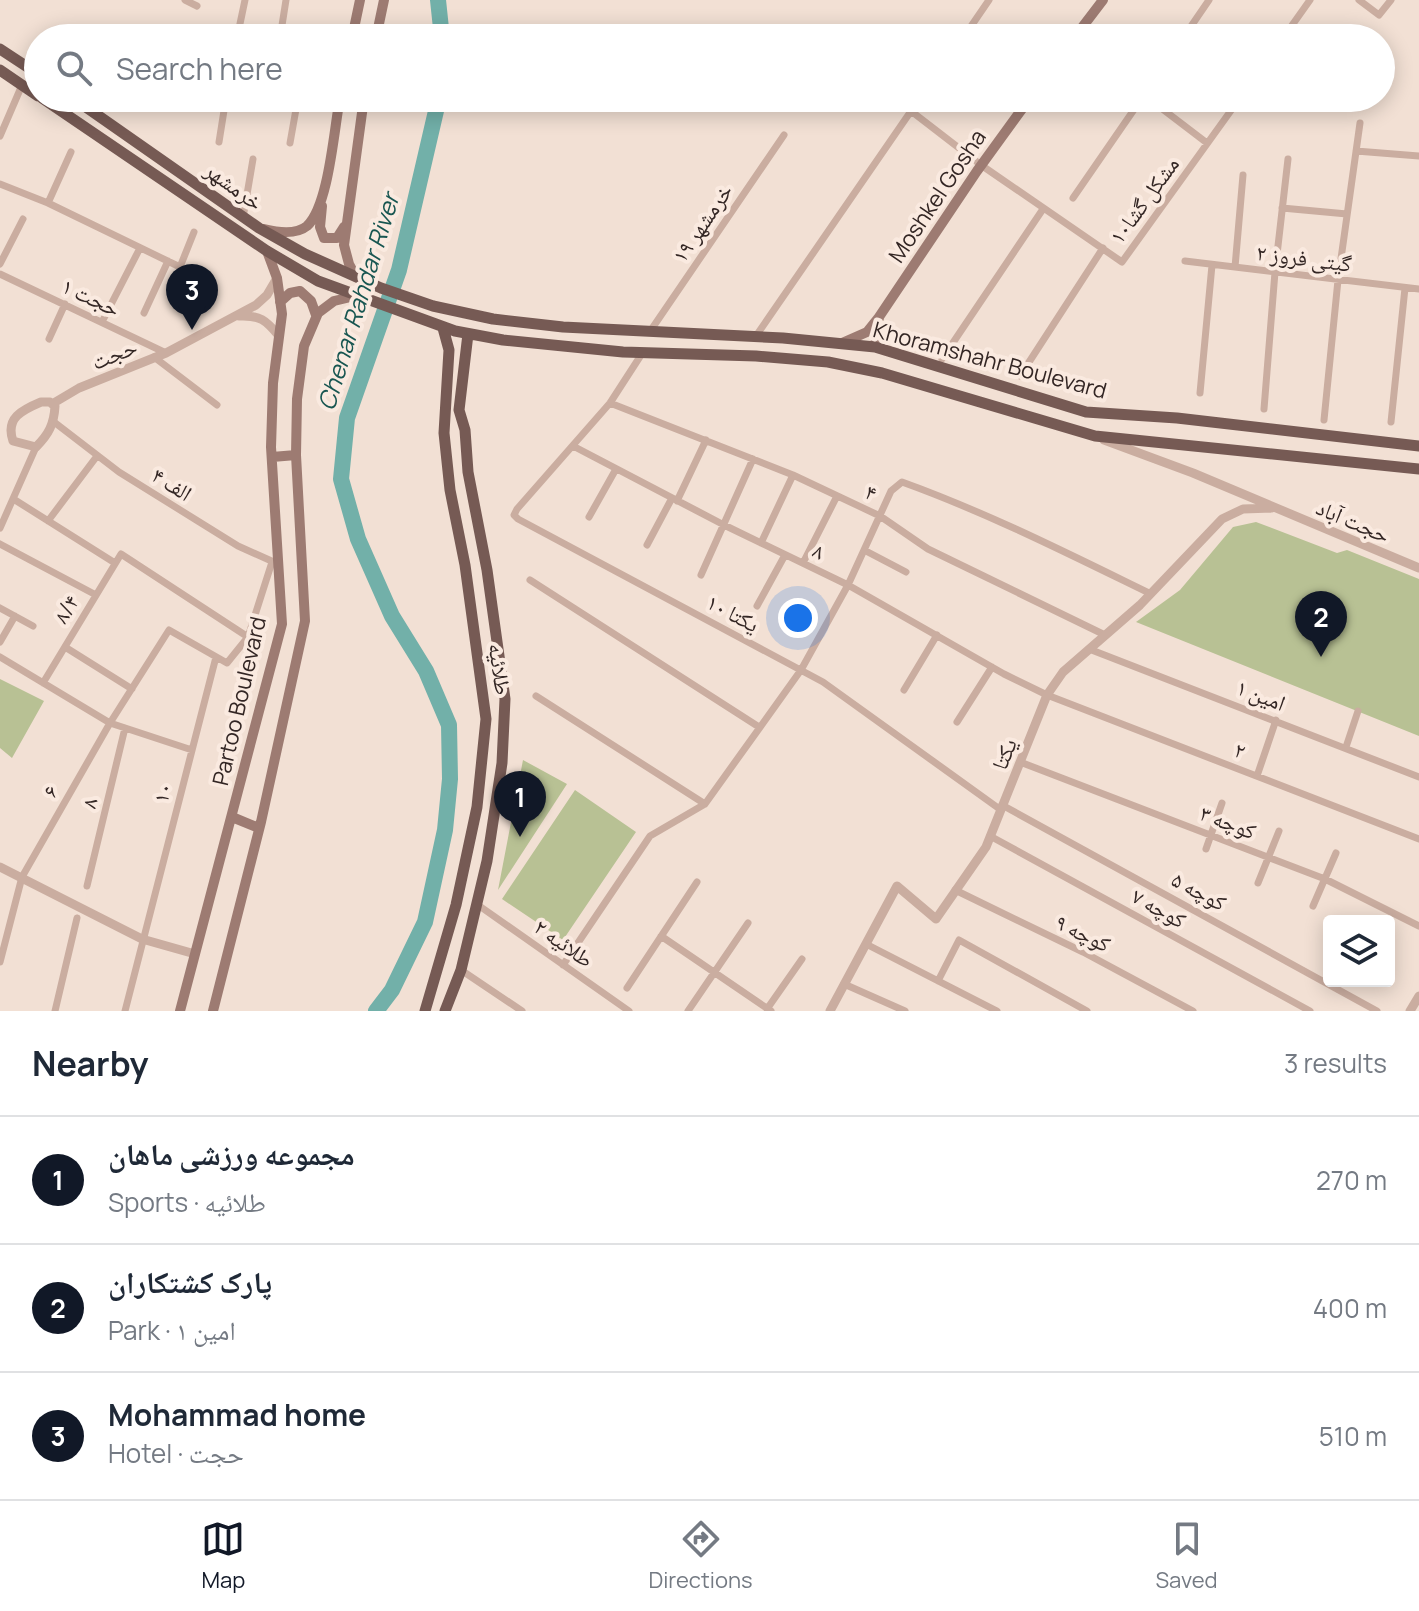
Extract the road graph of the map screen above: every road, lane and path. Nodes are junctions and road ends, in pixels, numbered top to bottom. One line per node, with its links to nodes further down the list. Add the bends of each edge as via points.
1 (185, 0): 12 (street)
2 (245, 0): 13 (street)
3 (286, 0): 14 (street)
4 (360, 0): 15 (main road)
5 (384, 0): 16 (main road)
6 (989, 0): 17 (street)
7 (1103, 0): 18 (main road)
8 (1209, 0): 19 (street)
9 (1310, 0): 20 (street)
10 (1359, 0): 11 (street, via 1379,15)
11 (1391, 0)
12 (197, 6)
13 (240, 24)
14 (282, 24)
15 (355, 24)
16 (379, 24)
17 (973, 24)
18 (1085, 24)
19 (1193, 24)
20 (1293, 24)
21 (0, 49): 22 (main road)
22 (24, 65)
23 (0, 70): 24 (main road, خرمشهر)
24 (22, 85): 39 (street)
25 (62, 112): 47 (main road, خرمشهر)
26 (94, 112): 40 (main road, خرمشهر)
27 (224, 112): 41 (street)
28 (296, 112): 42 (street)
29 (338, 112): 54 (main road)
30 (362, 112): 58 (main road)
31 (910, 112): 92 (street)
32 (912, 112): 50 (street, مشکل گشا۱۰)
33 (1020, 112): 50 (main road, Moshkel Gosha)
34 (1132, 112): 53 (street)
35 (1166, 112): 43 (street)
36 (1230, 112): 43 (street, مشکل گشا۱۰)
37 (1360, 123): 44 (street)
38 (784, 135): 89 (street, ۱۹ خرمشهر)
39 (0, 136)
40 (138, 142): 47 (main road); 60 (main road, خرمشهر)
41 (219, 142)
42 (290, 143)
43 (1207, 143): 65 (street, مشکل گشا۱۰, via 1122,262)
44 (1356, 151): 46 (street); 59 (street)
45 (71, 152): 55 (street)
46 (1419, 156)
47 (129, 157): 66 (main road, خرمشهر)
48 (253, 159): 60 (street)
49 (1288, 159): 56 (street)
50 (981, 165): 57 (street, مشکل گشا۱۰); 86 (main road, Moshkel Gosha)
51 (1243, 175): 71 (street)
52 (0, 184): 55 (street)
53 (1073, 198)
54 (323, 200): 58 (main road, via 324,238 339,236); 62 (main road, via 298,230)
55 (48, 203): 64 (street)
56 (1282, 208): 59 (street); 72 (street)
57 (1043, 209): 65 (street, مشکل گشا۱۰); 99 (street)
58 (347, 214): 75 (main road, via 344,245)
59 (1347, 214): 76 (street)
60 (243, 218): 62 (main road, خرمشهر)
61 (23, 219): 69 (street)
62 (259, 228): 75 (main road, خرمشهر)
63 (194, 232): 67 (street, via 180,267)
64 (140, 248): 67 (street); 87 (street)
65 (1103, 248): 100 (street)
66 (267, 251): 74 (main road, Partoo Boulevard); 79 (main road, خرمشهر)
67 (168, 261): 83 (street)
68 (1185, 261): 70 (street, گیتی فروز ۲)
69 (0, 264)
70 (1212, 265): 71 (street, گیتی فروز ۲); 101 (street)
71 (1235, 267): 72 (street, گیتی فروز ۲)
72 (1275, 272): 76 (street, گیتی فروز ۲); 105 (street)
73 (0, 274): 82 (street, حجت ۱)
74 (277, 278): 81 (main road, Partoo Boulevard); 85 (street, حجت, via 256,305)
75 (358, 278): 80 (main road, خرمشهر)
76 (1338, 280): 77 (street, گیتی فروز ۲); 106 (street)
77 (1405, 288): 78 (street, گیتی فروز ۲); 108 (street)
78 (1419, 289)
79 (355, 296): 84 (main road, via 334,301); 88 (main road, خرمشهر)
80 (407, 299): 89 (main road, Khoramshahr Boulevard, via 493,319)
81 (280, 302): 84 (main road, via 300,291); 91 (main road, Partoo Boulevard)
82 (65, 304): 87 (street, حجت ۱); 93 (street)
83 (144, 313)
84 (316, 315): 116 (main road, Partoo Boulevard, via 304,346)
85 (232, 317): 91 (street, via 256,315); 97 (street, حجت)
86 (879, 317): 94 (main road, via 867,332); 95 (main road)
87 (102, 322): 97 (street, حجت ۱)
88 (443, 328): 90 (main road, خرمشهر); 219 (main road, طلائیه, via 449,350 444,433 450,490 486,719 477,807)
89 (651, 330): 92 (main road, Khoramshahr Boulevard)
90 (468, 334): 96 (main road, خرمشهر); 196 (main road, طلائیه, via 459,410 505,699 502,763)
91 (279, 336): 118 (main road, Partoo Boulevard)
92 (756, 336): 94 (main road, Khoramshahr Boulevard)
93 (49, 339)
94 (841, 343): 95 (main road, Khoramshahr Boulevard)
95 (875, 347): 114 (main road, Khoramshahr Boulevard, via 1086,412)
96 (643, 352): 102 (street); 111 (main road, خرمشهر, via 828,362)
97 (166, 353): 98 (street, حجت)
98 (154, 357): 103 (street, حجت); 104 (street)
99 (942, 359)
100 (1020, 376)
101 (1200, 393)
102 (610, 403): 112 (street, ۴); 113 (street)
103 (52, 404): 107 (street); 110 (street, via 26,408)
104 (217, 405)
105 (1264, 409)
106 (1324, 420)
107 (54, 422): 115 (street); 117 (street, ۴ الف)
108 (1391, 422)
109 (0, 423): 110 (street)
110 (11, 425): 115 (street, via 13,441)
111 (1095, 436): 121 (main road, خرمشهر); 126 (street, حجت آباد)
112 (706, 440): 119 (street, ۴); 124 (street)
113 (573, 446): 120 (street, ۸); 160 (street, ۱۰ یکتا, via 517,509 518,519)
114 (1419, 446)
115 (36, 447): 125 (street)
116 (296, 455): 118 (main road); 181 (main road, Partoo Boulevard, via 305,621)
117 (97, 456): 129 (street); 138 (street, ۴ الف, via 238,546)
118 (272, 457): 138 (main road, Partoo Boulevard)
119 (753, 459): 122 (street, ۴); 130 (street)
120 (616, 469): 124 (street, ۸); 128 (street)
121 (1419, 469)
122 (793, 475): 123 (street, ۴); 132 (street)
123 (837, 496): 127 (street, ۴); 139 (street)
124 (674, 499): 130 (street, ۸); 134 (street)
125 (15, 500): 129 (street); 131 (street)
126 (1272, 508): 140 (street, حجت آباد); 145 (street, یکتا, via 1243,509 1222,519)
127 (880, 516): 135 (street); 145 (street, via 891,491 902,482 961,503); 152 (street, ۴, via 928,549)
128 (589, 517)
129 (48, 521): 137 (street)
130 (724, 525): 132 (street, ۸); 142 (street)
131 (0, 528)
132 (761, 543): 136 (street, ۸)
133 (0, 544): 146 (street)
134 (647, 545)
135 (864, 550): 141 (street); 144 (street)
136 (785, 555): 139 (street, ۸); 147 (street)
137 (115, 563): 146 (street, ۸/۴); 153 (street, ۸/۴, via 121,554)
138 (275, 563): 153 (street); 180 (main road, Partoo Boulevard, via 282,624)
139 (803, 563): 144 (street, ۸)
140 (1419, 568)
141 (906, 572)
142 (701, 575)
143 (530, 580): 170 (street)
144 (848, 585): 151 (street, ۸); 160 (street)
145 (1151, 594): 152 (street, یکتا)
146 (96, 595): 155 (street, ۸/۴)
147 (757, 606)
148 (0, 608): 149 (street)
149 (15, 616): 150 (street); 154 (street)
150 (33, 626)
151 (937, 635): 159 (street, ۸); 163 (street)
152 (1105, 635): 156 (street, یکتا)
153 (248, 637): 158 (street, via 227,663)
154 (0, 642)
155 (65, 647): 161 (street, ۸/۴); 162 (street)
156 (1089, 649): 164 (street, یکتا); 167 (street, امین ۱)
157 (0, 657): 161 (street)
158 (216, 657): 162 (street, ۶, via 169,630); 173 (street, ۱۰)
159 (992, 667): 164 (street, ۸); 168 (street)
160 (801, 670): 170 (street); 179 (street, ۱۰ یکتا)
161 (43, 683): 169 (street)
162 (132, 689): 169 (street, ۶)
163 (904, 690)
164 (1047, 695): 174 (street, یکتا); 175 (street, ۲)
165 (536, 696): 178 (street)
166 (1358, 711): 172 (street)
167 (1276, 720): 172 (street, امین ۱); 175 (street)
168 (957, 722)
169 (110, 723): 171 (street); 190 (street, ۶)
170 (759, 727): 178 (street)
171 (125, 728): 173 (street); 194 (street, ۸)
172 (1346, 747): 176 (street, امین ۱)
173 (192, 750): 202 (street, ۱۰)
174 (1020, 762): 179 (street, یکتا); 183 (street, کوچه ۳)
175 (1257, 776): 185 (street, ۲)
176 (1419, 777)
177 (1222, 803): 183 (street)
178 (705, 804): 207 (street, via 650,836)
179 (1001, 808): 184 (street, یکتا); 230 (street, کوچه ۵)
180 (232, 817): 181 (main road); 204 (main road, Partoo Boulevard)
181 (259, 828): 218 (main road, Partoo Boulevard)
182 (1279, 831): 188 (street)
183 (1211, 835): 186 (street); 188 (street, کوچه ۳)
184 (990, 836): 195 (street, یکتا); 229 (street, کوچه ۷)
185 (1419, 839)
186 (1206, 849)
187 (1336, 853): 191 (street)
188 (1268, 857): 191 (street, کوچه ۳); 193 (street)
189 (0, 867): 190 (street)
190 (22, 877): 202 (street); 206 (street, ۶)
191 (1325, 879): 197 (street); 200 (street, کوچه ۳)
192 (697, 882): 201 (street)
193 (1258, 883)
194 (87, 886)
195 (955, 890): 203 (street, یکتا, via 936,919 897,886); 228 (street, کوچه ۹)
196 (478, 905): 207 (street, طلائیه ۲); 208 (main road, طلائیه)
197 (1313, 906)
198 (77, 918): 215 (street)
199 (748, 923): 209 (street)
200 (1419, 926)
201 (661, 936): 209 (street); 212 (street)
202 (142, 939): 204 (street); 216 (street, ۱۰)
203 (866, 944): 210 (street); 211 (street, یکتا)
204 (195, 954): 217 (main road, Partoo Boulevard)
205 (802, 959): 214 (street)
206 (0, 962)
207 (563, 965): 222 (street, طلائیه ۲)
208 (461, 970): 220 (main road, طلائیه); 221 (street)
209 (714, 972): 214 (street); 223 (street)
210 (938, 981): 226 (street); 227 (street, via 959,940)
211 (844, 984): 224 (street, یکتا); 225 (street)
212 (627, 988)
213 (1419, 996): 231 (street)
214 (768, 1010)
215 (55, 1011)
216 (125, 1011)
217 (180, 1011)
218 (213, 1011)
219 (425, 1011)
220 (445, 1011)
221 (522, 1011)
222 (629, 1011)
223 (688, 1011)
224 (830, 1011)
225 (905, 1011)
226 (997, 1011)
227 (1087, 1011)
228 (1193, 1011)
229 (1310, 1011)
230 (1377, 1011)
231 (1410, 1011)

